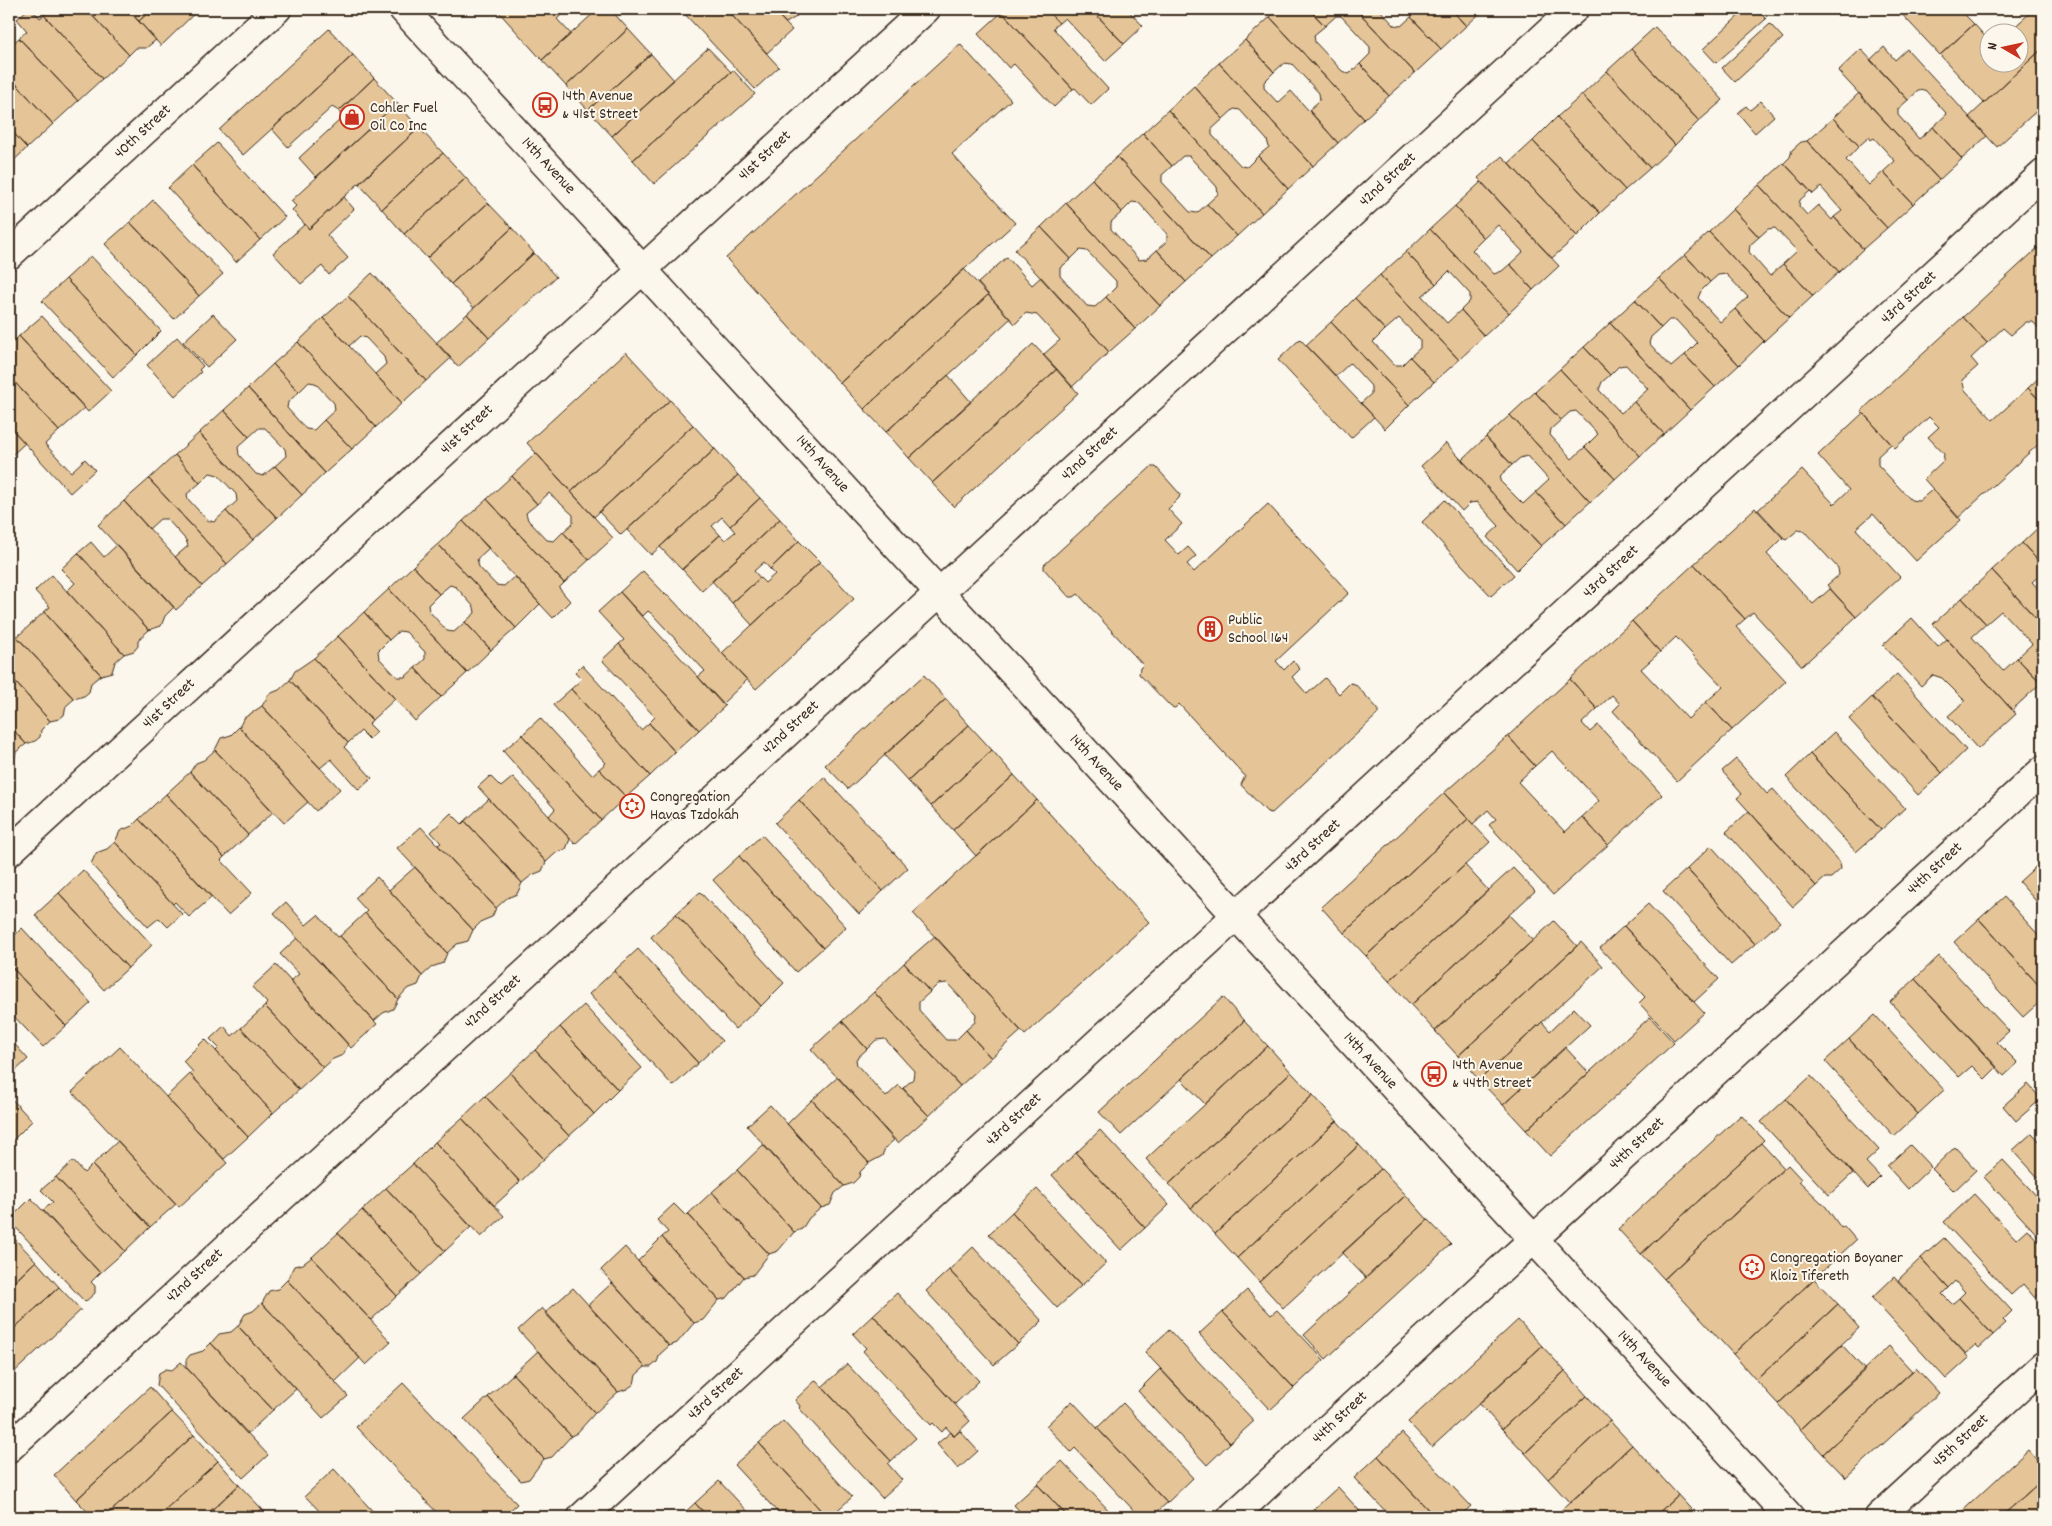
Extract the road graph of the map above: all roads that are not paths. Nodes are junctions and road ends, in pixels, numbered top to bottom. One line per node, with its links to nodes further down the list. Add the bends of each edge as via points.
1 (277, 9): 6 (street, 40th Street)
2 (403, 9): 7 (street, 14th Avenue)
3 (926, 9): 7 (street, 41st Street)
4 (1574, 9): 8 (street, 42nd Street)
5 (2043, 174): 11 (street, 43rd Street)
6 (9, 255)
7 (643, 268): 8 (street, 14th Avenue); 10 (street, 41st Street)
8 (939, 592): 11 (street, 14th Avenue); 14 (street, 42nd Street)
9 (2043, 770): 12 (street, 44th Street)
10 (9, 852)
11 (1236, 916): 12 (street, 14th Avenue); 15 (street, 43rd Street)
12 (1534, 1239): 16 (street, 44th Street); 17 (street, 14th Avenue)
13 (2043, 1366): 18 (street, 45th Street)
14 (9, 1448)
15 (582, 1517)
16 (1232, 1517)
17 (1789, 1517)
18 (1879, 1517)

